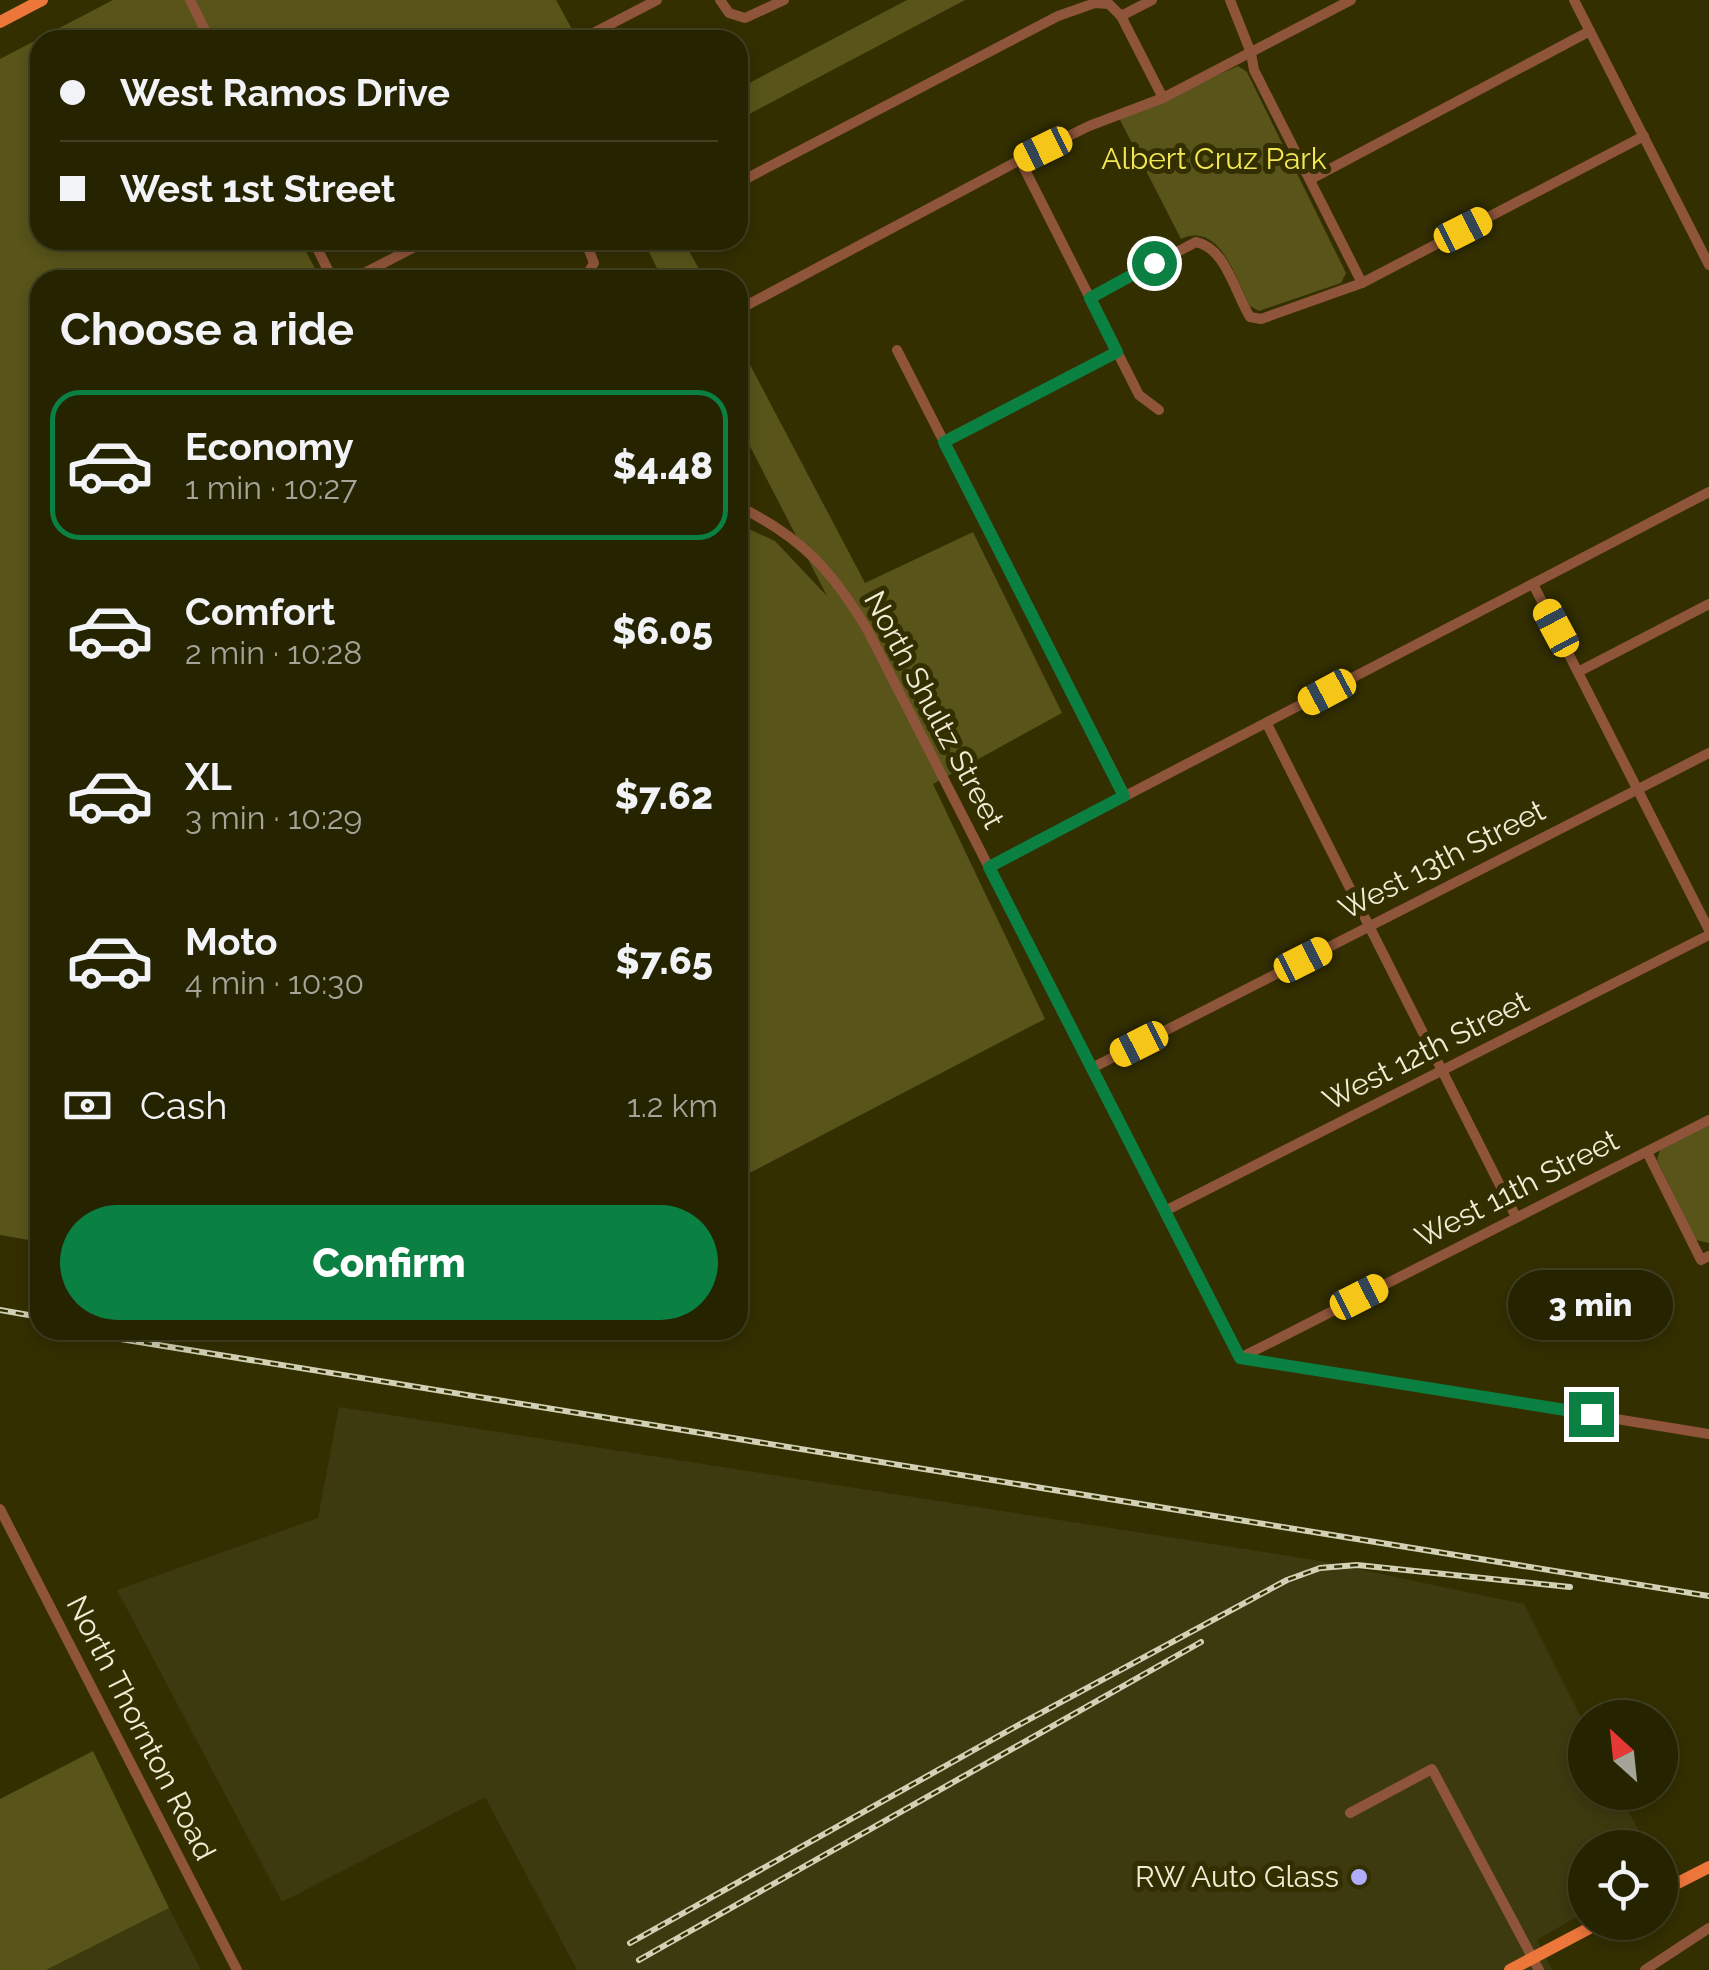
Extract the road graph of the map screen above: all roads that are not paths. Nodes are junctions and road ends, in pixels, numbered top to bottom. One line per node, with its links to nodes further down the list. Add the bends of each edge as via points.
1 (42, 0): 12 (main road)
2 (190, 0): 13 (street)
3 (656, 0): 14 (street)
4 (720, 0): 5 (street, via 729,13 745,18)
5 (784, 0)
6 (1113, 0): 11 (street)
7 (1152, 0): 11 (street)
8 (1230, 0): 16 (street)
9 (1351, 0): 16 (street)
10 (1574, 0): 15 (street)
11 (1121, 16): 17 (street); 20 (street, via 1095,2 1058,16)
12 (0, 22)
13 (205, 30)
14 (599, 30)
15 (1590, 31): 18 (street); 21 (street)
16 (1251, 52): 17 (street); 21 (street, via 1254,70)
17 (1163, 98): 19 (street)
18 (1644, 136): 23 (street); 25 (street)
19 (1020, 160): 26 (street); 27 (street)
20 (748, 178)
21 (1312, 179): 25 (street)
22 (409, 250): 24 (street)
23 (1709, 264)
24 (370, 270)
25 (1362, 284): 26 (street, via 1261,319 1250,317 1221,260 1209,244 1196,242)
26 (1090, 298): 29 (street)
27 (748, 305)
28 (897, 350): 31 (street)
29 (1117, 352): 30 (street, via 1139,395); 31 (street)
30 (1159, 410)
31 (944, 442): 40 (street)
32 (1709, 492): 34 (street)
33 (748, 511): 41 (street, North Shultz Street, via 787,532 826,568 867,629)
34 (1533, 584): 36 (street); 37 (street)
35 (1709, 604): 36 (street)
36 (1578, 672): 39 (street)
37 (1267, 724): 40 (street); 42 (street)
38 (1709, 753): 39 (street, West 13th Street)
39 (1636, 789): 42 (street, West 13th Street); 43 (street)
40 (1124, 796): 41 (street)
41 (989, 867): 44 (street, North Shultz Street)
42 (1368, 926): 44 (street, West 13th Street); 45 (street)
43 (1709, 932): 45 (street, West 12th Street)
44 (1092, 1068): 48 (street, North Shultz Street)
45 (1442, 1071): 48 (street, West 12th Street); 49 (street)
46 (1709, 1120): 47 (street, West 11th Street)
47 (1647, 1152): 49 (street, West 11th Street); 50 (street, via 1701,1260)
48 (1164, 1211): 51 (street, North Shultz Street)
49 (1516, 1217): 51 (street, West 11th Street)
50 (1709, 1256)
51 (1240, 1358): 52 (street)
52 (1709, 1434)
53 (0, 1509): 60 (street, North Thornton Road)
54 (1350, 1813): 59 (street, via 1432,1769)
55 (1709, 1867): 56 (main road)
56 (1678, 1883)
57 (1709, 1928): 62 (street)
58 (1573, 1940): 59 (main road)
59 (1535, 1964): 61 (main road)
60 (237, 1970)
61 (1510, 1970)
62 (1645, 1970)

